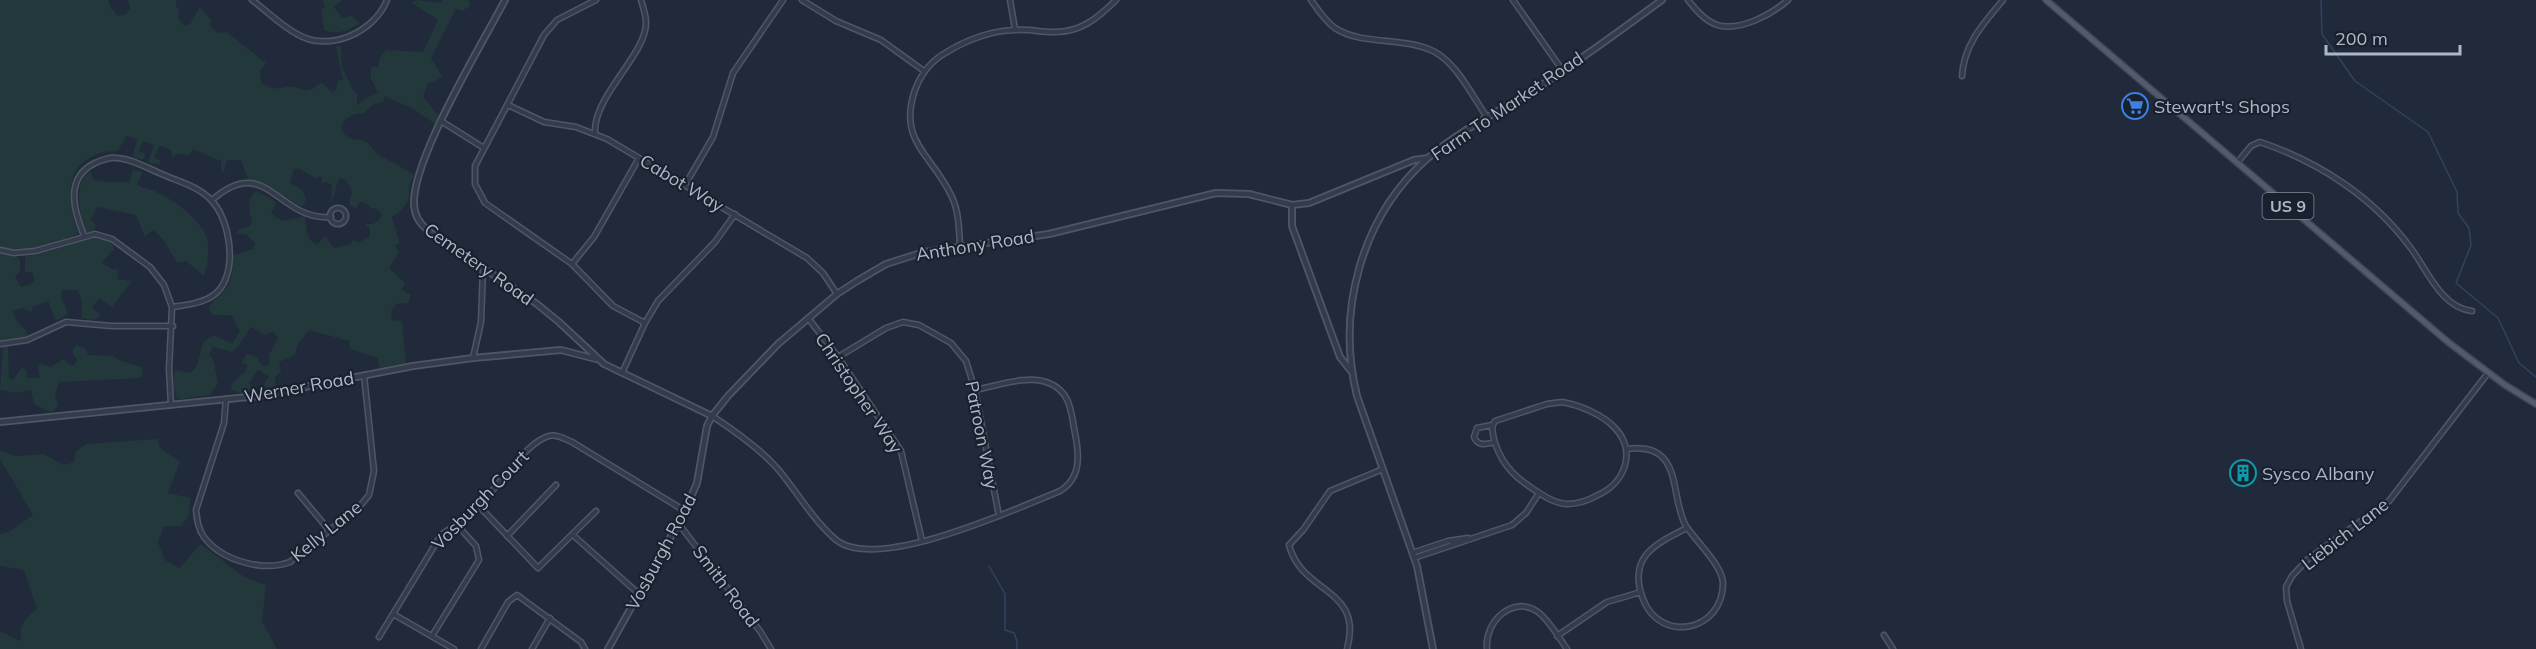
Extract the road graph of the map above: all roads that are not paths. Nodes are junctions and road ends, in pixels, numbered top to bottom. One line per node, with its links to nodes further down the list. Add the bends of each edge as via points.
1 (252, 0): 2 (street, via 298,36 327,42 366,27)
2 (387, 0)
3 (505, 0): 23 (street, Cemetery Road)
4 (596, 0): 21 (street, via 564,15 550,27)
5 (641, 0): 24 (street, via 646,22 643,37 605,101)
6 (783, 0): 29 (street, via 733,73 713,137)
7 (802, 0): 18 (street, via 836,21 881,40)
8 (1010, 0): 17 (street)
9 (1116, 0): 17 (street, via 1092,21 1066,32)
10 (1513, 0): 19 (street)
11 (1662, 0): 19 (street, Farm To Market Road)
12 (1688, 0): 13 (street, via 1708,20 1724,27 1755,20)
13 (1788, 0)
14 (2003, 0): 20 (street, via 1976,32 1965,54)
15 (2046, 0): 28 (main road, US 9)
16 (1314, 1): 22 (street, via 1329,24 1344,33 1419,46 1435,53 1452,66)
17 (1015, 29): 18 (street, via 961,44)
18 (924, 71): 35 (street, via 909,120 918,145 952,196 958,214)
19 (1563, 71): 22 (street, Farm To Market Road)
20 (1962, 76)
21 (508, 105): 24 (street, Cabot Way, via 544,122); 25 (street)
22 (1488, 118): 27 (street, Farm To Market Road)
23 (441, 121): 25 (street); 38 (street, Cemetery Road, via 420,168 415,212 420,224 431,234)
24 (595, 133): 26 (street, Cabot Way)
25 (484, 148): 37 (street, via 474,175 485,204)
26 (639, 158): 29 (street, Cabot Way); 37 (street, via 594,237)
27 (1428, 158): 31 (street, Anthony Road, via 1414,160 1309,203); 49 (street, Farm To Market Road, via 1385,210 1362,258 1350,312)
28 (2237, 163): 41 (street, via 2251,146 2260,142 2345,184 2386,217 2449,300); 51 (main road, US 9)
29 (685, 185): 32 (street, Cabot Way)
30 (212, 200): 33 (street, via 233,184 244,182 262,187 306,213); 34 (street, via 127,159 110,158 84,170 75,187 74,204); 40 (street, via 225,225 227,275 208,300)
31 (1292, 205): 35 (street, Anthony Road, via 1249,194 1215,193 1049,234); 49 (street, via 1292,226 1342,362)
32 (735, 214): 39 (street, Cabot Way, via 814,264); 43 (street, via 715,242 658,301)
33 (331, 217): 33 (street, via 338,224 346,215 338,209)
34 (84, 236): 36 (street, via 35,251); 40 (street, via 104,235 128,250 158,277)
35 (960, 246): 39 (street, Anthony Road, via 906,256)
36 (0, 250)
37 (572, 264): 43 (street, via 613,306)
38 (483, 268): 47 (street, via 481,322); 48 (street, Cemetery Road, via 560,322)
39 (837, 294): 42 (street, Anthony Road)
40 (172, 307): 44 (street)
41 (2472, 311)
42 (808, 317): 46 (street, Christopher Way); 57 (street, Anthony Road, via 747,374)
43 (645, 323): 50 (street)
44 (172, 326): 45 (street, via 66,322 27,340); 56 (street)
45 (0, 344)
46 (838, 357): 53 (street, Patroon Way, via 886,328 908,322 951,343 966,361); 76 (street, Christopher Way, via 900,451)
47 (473, 358): 48 (street, Werner Road, via 561,350); 52 (street, Werner Road)
48 (597, 359): 50 (street, Cemetery Road)
49 (1351, 371): 62 (street, Farm To Market Road)
50 (622, 372): 57 (street, Cemetery Road)
51 (2488, 373): 55 (main road, US 9); 97 (street, Liebich Lane, via 2390,501 2308,559 2292,576 2286,587 2287,601)
52 (364, 375): 54 (street, Werner Road); 73 (street, Kelly Lane, via 373,483 360,506)
53 (975, 390): 69 (street, Patroon Way); 69 (street, via 1036,380 1052,384 1068,401 1080,454 1065,488)
54 (226, 399): 56 (street, Werner Road); 73 (street, Kelly Lane, via 224,423 196,510 204,537 228,555 247,563 272,566 290,562)
55 (2536, 404)
56 (171, 405): 58 (street, Werner Road)
57 (712, 416): 68 (street, Vosburgh Road); 76 (street, via 761,453 842,544 868,550)
58 (0, 422)
59 (1492, 425): 60 (street); 60 (street, via 1478,428 1474,437 1483,445); 61 (street, via 1547,404 1571,404 1614,426)
60 (1496, 442): 65 (street, via 1510,471)
61 (1627, 449): 65 (street, via 1621,477 1605,492 1567,504); 72 (street, via 1651,452 1670,468)
62 (1383, 469): 77 (street, Farm To Market Road); 92 (street, via 1330,491 1289,545 1305,573 1346,609 1351,626)
63 (556, 485): 74 (street)
64 (298, 493): 73 (street)
65 (1539, 493): 77 (street, via 1512,525)
66 (479, 506): 68 (street, Vosburgh Court, via 530,447 554,435); 71 (street, Vosburgh Court); 74 (street)
67 (596, 511): 75 (street)
68 (685, 511): 70 (street, Vosburgh Road)
69 (999, 516): 76 (street)
70 (679, 524): 79 (street, Vosburgh Road); 91 (street, Smith Road)
71 (458, 526): 80 (street, Vosburgh Court, via 441,535); 83 (street, via 476,546 478,560)
72 (1687, 528): 78 (street, via 1651,548 1638,574); 78 (street, via 1720,571 1723,582 1718,606 1698,625 1684,628 1669,625 1648,612)
73 (329, 530)
74 (507, 536): 75 (street, via 538,568)
75 (574, 536): 79 (street)
76 (922, 541)
77 (1413, 556): 93 (street, Farm To Market Road)
78 (1641, 592): 84 (street, via 1607,602)
79 (639, 594): 90 (street, Vosburgh Road)
80 (393, 614): 83 (street); 85 (street, Vosburgh Court)
81 (550, 618): 87 (street, via 517,595 508,602); 88 (street); 89 (street)
82 (1884, 635): 96 (street)
83 (432, 636): 86 (street)
84 (1557, 636): 94 (street, via 1540,614 1521,607 1503,612 1494,620 1488,629); 95 (street)
85 (379, 637)
86 (454, 649)
87 (481, 649)
88 (532, 649)
89 (585, 649)
90 (608, 649)
91 (771, 649)
92 (1347, 649)
93 (1433, 649)
94 (1487, 649)
95 (1567, 649)
96 (1893, 649)
97 (2301, 649)

